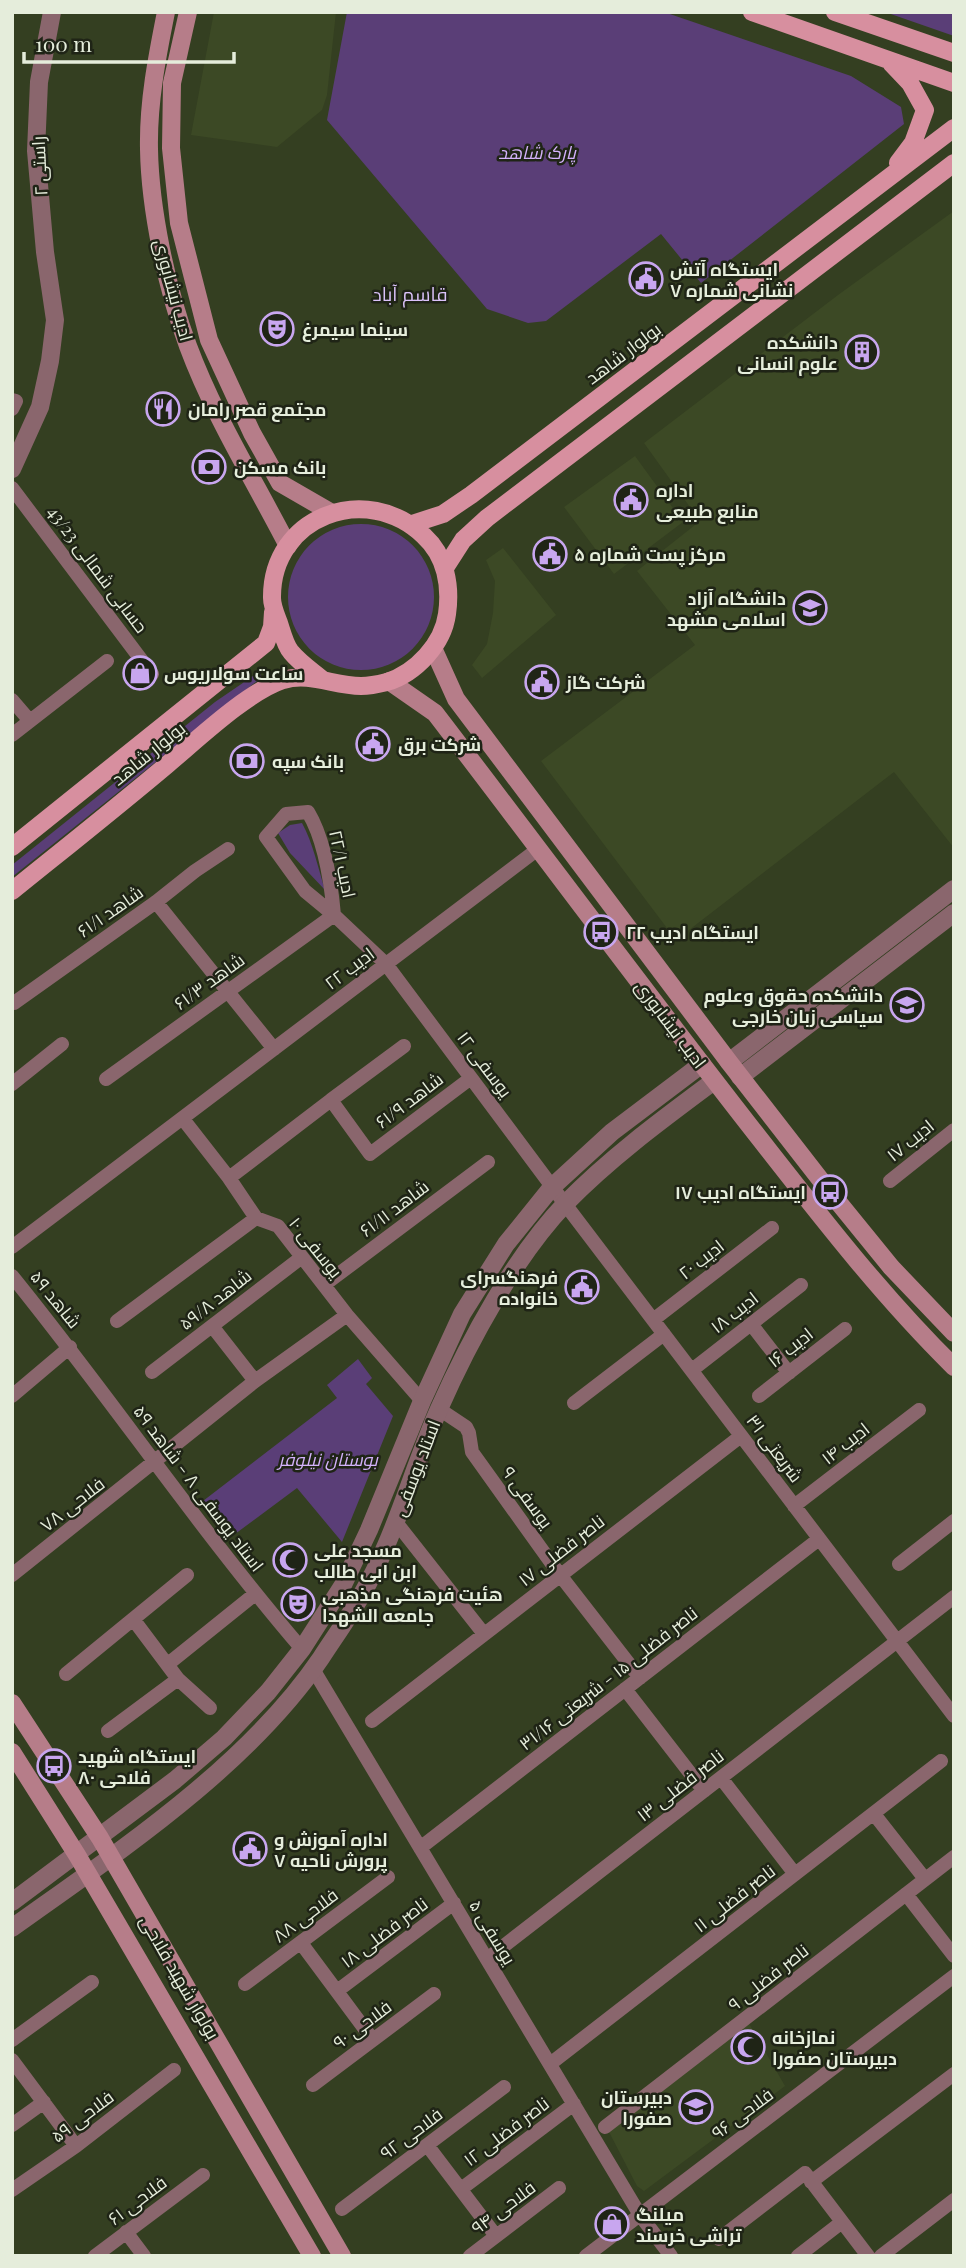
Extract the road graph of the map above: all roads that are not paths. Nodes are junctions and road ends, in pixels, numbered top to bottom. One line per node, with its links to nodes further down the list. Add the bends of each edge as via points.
1 (52, 12): 16 (street, راستی ۲, via 39,82 36,151 55,320 40,407)
2 (166, 12): 20 (main road, ادیب نیشابوری, via 153,82 149,149 157,225 172,293 188,347)
3 (188, 12): 18 (main road, ادیب نیشابوری, via 172,83 171,148 179,223 209,340 280,483)
4 (752, 12): 7 (main road)
5 (835, 12): 6 (main road)
6 (952, 52)
7 (886, 58): 8 (main road); 12 (main road, via 910,83 925,110 913,143)
8 (954, 83)
9 (954, 128): 12 (main road, بولوار شاهد)
10 (954, 163): 13 (main road)
11 (954, 172): 13 (main road)
12 (884, 182): 19 (main road, بولوار شاهد, via 471,495 443,514)
13 (922, 187): 21 (main road, via 487,518 463,540)
14 (12, 400): 15 (street, via 16,401)
15 (12, 409)
16 (12, 469)
17 (12, 488): 25 (street, حسابی شمالی 43/23)
18 (332, 513): 19 (main road, via 359,508 387,512); 20 (main road, via 307,526)
19 (412, 524): 21 (main road, via 432,543)
20 (288, 546): 22 (main road, via 275,571)
21 (445, 568): 23 (main road, via 450,595 446,623)
22 (273, 606): 26 (main road, via 289,651); 31 (main road, بولوار شاهد, via 266,643)
23 (433, 648): 27 (main road, via 414,668); 45 (main road, ادیب نیشابوری, via 456,699)
24 (107, 660): 29 (street)
25 (152, 674)
26 (323, 680): 27 (main road, via 362,686); 35 (main road, بولوار شاهد, via 292,678 250,698)
27 (389, 681): 33 (main road, ادیب نیشابوری, via 435,713)
28 (12, 699): 29 (street)
29 (30, 721): 30 (street)
30 (12, 735)
31 (12, 847)
32 (228, 849): 36 (street, شاهد ۶۱/۱)
33 (538, 849): 39 (street, ادیب ۲۲); 46 (main road, ادیب نیشابوری)
34 (954, 889): 45 (street)
35 (12, 891)
36 (156, 902): 40 (street); 41 (street, شاهد ۶۱/۱)
37 (954, 913): 47 (street)
38 (334, 915): 38 (street, ادیب ۲۲/۱, via 305,891 266,837 286,814 308,812 314,822 331,883); 39 (street, ادیب ۲۲/۱); 40 (street, شاهد ۶۱/۳)
39 (386, 964): 44 (street, ادیب ۲۲); 48 (street, یوسفی ۱۲)
40 (228, 991): 44 (street); 49 (street, شاهد ۶۱/۳)
41 (14, 1003)
42 (62, 1044): 51 (street)
43 (404, 1046): 52 (street)
44 (274, 1049): 53 (street, ادیب ۲۲)
45 (729, 1062): 47 (main road, ادیب نیشابوری)
46 (702, 1064): 50 (main road, ادیب نیشابوری); 58 (street, استاد یوسفی, via 612,1132)
47 (740, 1077): 73 (main road, ادیب نیشابوری, via 891,1267)
48 (471, 1078): 52 (street, شاهد ۶۱/۹, via 370,1154); 58 (street, یوسفی ۱۲)
49 (106, 1079)
50 (714, 1081): 59 (street, استاد یوسفی, via 625,1148); 76 (main road, ادیب نیشابوری, via 874,1282)
51 (12, 1084)
52 (331, 1100): 56 (street)
53 (183, 1119): 56 (street, یوسفی ۱۰); 62 (street, ادیب ۲۲)
54 (953, 1131): 57 (street, ادیب ۱۷)
55 (488, 1162): 66 (street, شاهد ۶۱/۱۱)
56 (229, 1178): 60 (street, یوسفی ۱۰)
57 (890, 1181)
58 (552, 1187): 59 (street, یوسفی ۱۲); 83 (street, استاد یوسفی, via 506,1244 462,1314)
59 (565, 1204): 68 (street, شریعتی ۳۱); 85 (street, استاد یوسفی, via 523,1256 480,1324)
60 (256, 1218): 63 (street, یوسفی ۱۰, via 278,1226); 69 (street)
61 (772, 1228): 68 (street, ادیب ۲۰)
62 (12, 1247)
63 (302, 1256): 66 (street, یوسفی ۱۰); 71 (street, شاهد ۵۹/۸)
64 (12, 1276): 75 (street, شاهد ۵۹)
65 (801, 1285): 70 (street, ادیب ۱۸)
66 (324, 1286): 67 (street, یوسفی ۱۰)
67 (346, 1315): 80 (street, فلاحی ۷۸); 83 (street, یوسفی ۱۰)
68 (653, 1320): 74 (street, شریعتی ۳۱)
69 (117, 1321)
70 (751, 1324): 77 (street, ادیب ۱۸); 79 (street)
71 (212, 1326): 78 (street, شاهد ۵۹/۸); 80 (street)
72 (845, 1329): 79 (street, ادیب ۱۶)
73 (954, 1333)
74 (664, 1334): 77 (street, شریعتی ۳۱); 84 (street)
75 (70, 1347): 81 (street); 88 (street, استاد یوسفی ۸ - شاهد ۵۹)
76 (954, 1367)
77 (692, 1370): 87 (street, شریعتی ۳۱)
78 (152, 1372)
79 (789, 1373): 82 (street, ادیب ۱۶)
80 (255, 1381): 88 (street, فلاحی ۷۸)
81 (12, 1396)
82 (759, 1396)
83 (422, 1401): 102 (street, استاد یوسفی, via 344,1585)
84 (574, 1403)
85 (439, 1409): 90 (street, استاد یوسفی); 96 (street, یوسفی ۹, via 468,1430 472,1452)
86 (919, 1410): 89 (street, ادیب ۱۴)
87 (741, 1436): 89 (street, شریعتی ۳۱); 96 (street, ناصر فضلی ۱۷)
88 (155, 1462): 94 (street, فلاحی ۷۸); 97 (street, استاد یوسفی ۸ - شاهد ۵۹)
89 (794, 1506): 92 (street, شریعتی ۳۱)
90 (395, 1521): 100 (street); 104 (street, استاد یوسفی, via 362,1595)
91 (952, 1527): 93 (street)
92 (820, 1539): 101 (street, شریعتی ۳۱); 106 (street, ناصر فضلی ۱۵ - شریعتی ۳۱/۱۶)
93 (899, 1564)
94 (12, 1575)
95 (187, 1575): 99 (street)
96 (560, 1575): 100 (street, ناصر فضلی ۱۷); 106 (street, یوسفی ۹)
97 (255, 1594): 102 (street, استاد یوسفی ۸ - شاهد ۵۹); 103 (street)
98 (954, 1597): 101 (street, ناصر فضلی ۱۳)
99 (133, 1619): 103 (street); 105 (street)
100 (484, 1634): 112 (street, ناصر فضلی ۱۷)
101 (897, 1641): 111 (street, شریعتی ۳۱); 116 (street, ناصر فضلی ۱۳)
102 (302, 1649): 119 (street, استاد یوسفی, via 224,1738)
103 (168, 1664): 107 (street)
104 (313, 1669): 120 (street, یوسفی ۵); 122 (street, استاد یوسفی, via 239,1753)
105 (66, 1674)
106 (640, 1678): 108 (street, ناصر فضلی ۱۵ - شریعتی ۳۱/۱۶)
107 (178, 1679): 110 (street); 113 (street)
108 (625, 1689): 117 (street); 120 (street, ناصر فضلی ۱۵ - شریعتی ۳۱/۱۶)
109 (12, 1703): 119 (main road, بولوار شهید فلاحی)
110 (210, 1708)
111 (954, 1716)
112 (372, 1721)
113 (108, 1731)
114 (12, 1752): 121 (main road, بولوار شهید فلاحی)
115 (941, 1761): 118 (street, ناصر فضلی ۱۱)
116 (721, 1778): 117 (street, ناصر فضلی ۱۳); 125 (street)
117 (704, 1791): 134 (street, ناصر فضلی ۱۳)
118 (874, 1814): 125 (street, ناصر فضلی ۱۱); 127 (street)
119 (100, 1838): 121 (street, استاد یوسفی); 122 (main road, بولوار شهید فلاحی)
120 (420, 1848): 130 (street, یوسفی ۵)
121 (77, 1855): 124 (main road, بولوار شهید فلاحی); 129 (street, استاد یوسفی)
122 (111, 1856): 124 (street, استاد یوسفی); 169 (main road, بولوار شهید فلاحی)
123 (954, 1857): 127 (street, ناصر فضلی ۹)
124 (88, 1874): 131 (street, استاد یوسفی); 168 (main road, بولوار شهید فلاحی)
125 (795, 1874): 143 (street, ناصر فضلی ۱۱)
126 (388, 1877): 132 (street, فلاحی ۸۸)
127 (925, 1879): 128 (street, ناصر فضلی ۹)
128 (906, 1894): 133 (street); 151 (street, ناصر فضلی ۹)
129 (12, 1902)
130 (454, 1903): 134 (street, یوسفی ۵); 138 (street, ناصر فضلی ۱۸)
131 (12, 1928)
132 (301, 1943): 137 (street, فلاحی ۸۸); 138 (street)
133 (954, 1956)
134 (487, 1959): 143 (street, یوسفی ۵)
135 (954, 1976): 161 (street, فلاحی ۹۶)
136 (92, 1982): 140 (street)
137 (246, 1984)
138 (337, 1991): 141 (street)
139 (434, 1994): 141 (street, فلاحی ۹۰)
140 (12, 2040)
141 (373, 2040): 146 (street, فلاحی ۹۰)
142 (12, 2060): 148 (street)
143 (550, 2064): 149 (street, یوسفی ۵)
144 (174, 2070): 153 (street, فلاحی ۵۹)
145 (954, 2074): 155 (street)
146 (313, 2085)
147 (504, 2087): 152 (street, فلاحی ۹۲)
148 (44, 2102): 150 (street); 153 (street)
149 (574, 2104): 157 (street, ناصر فضلی ۱۲); 161 (street, یوسفی ۵)
150 (12, 2125)
151 (605, 2127)
152 (427, 2145): 157 (street); 160 (street, فلاحی ۹۲)
153 (76, 2146): 158 (street, فلاحی ۵۹)
154 (203, 2175): 163 (street, فلاحی ۶۱)
155 (808, 2178): 162 (street); 165 (street)
156 (559, 2188): 164 (street, فلاحی ۹۴)
157 (461, 2189): 164 (street)
158 (12, 2190)
159 (954, 2200): 175 (street)
160 (342, 2209)
161 (640, 2215): 171 (street, فلاحی ۹۶); 172 (street, یوسفی ۵)
162 (842, 2222): 173 (street); 174 (street)
163 (126, 2232): 166 (street, فلاحی ۶۱); 167 (street)
164 (496, 2236): 170 (street, فلاحی ۹۴)
165 (719, 2239)
166 (94, 2256)
167 (144, 2256)
168 (312, 2256)
169 (342, 2256)
170 (470, 2256)
171 (586, 2256)
172 (671, 2256)
173 (798, 2256)
174 (868, 2256)
175 (881, 2256)

